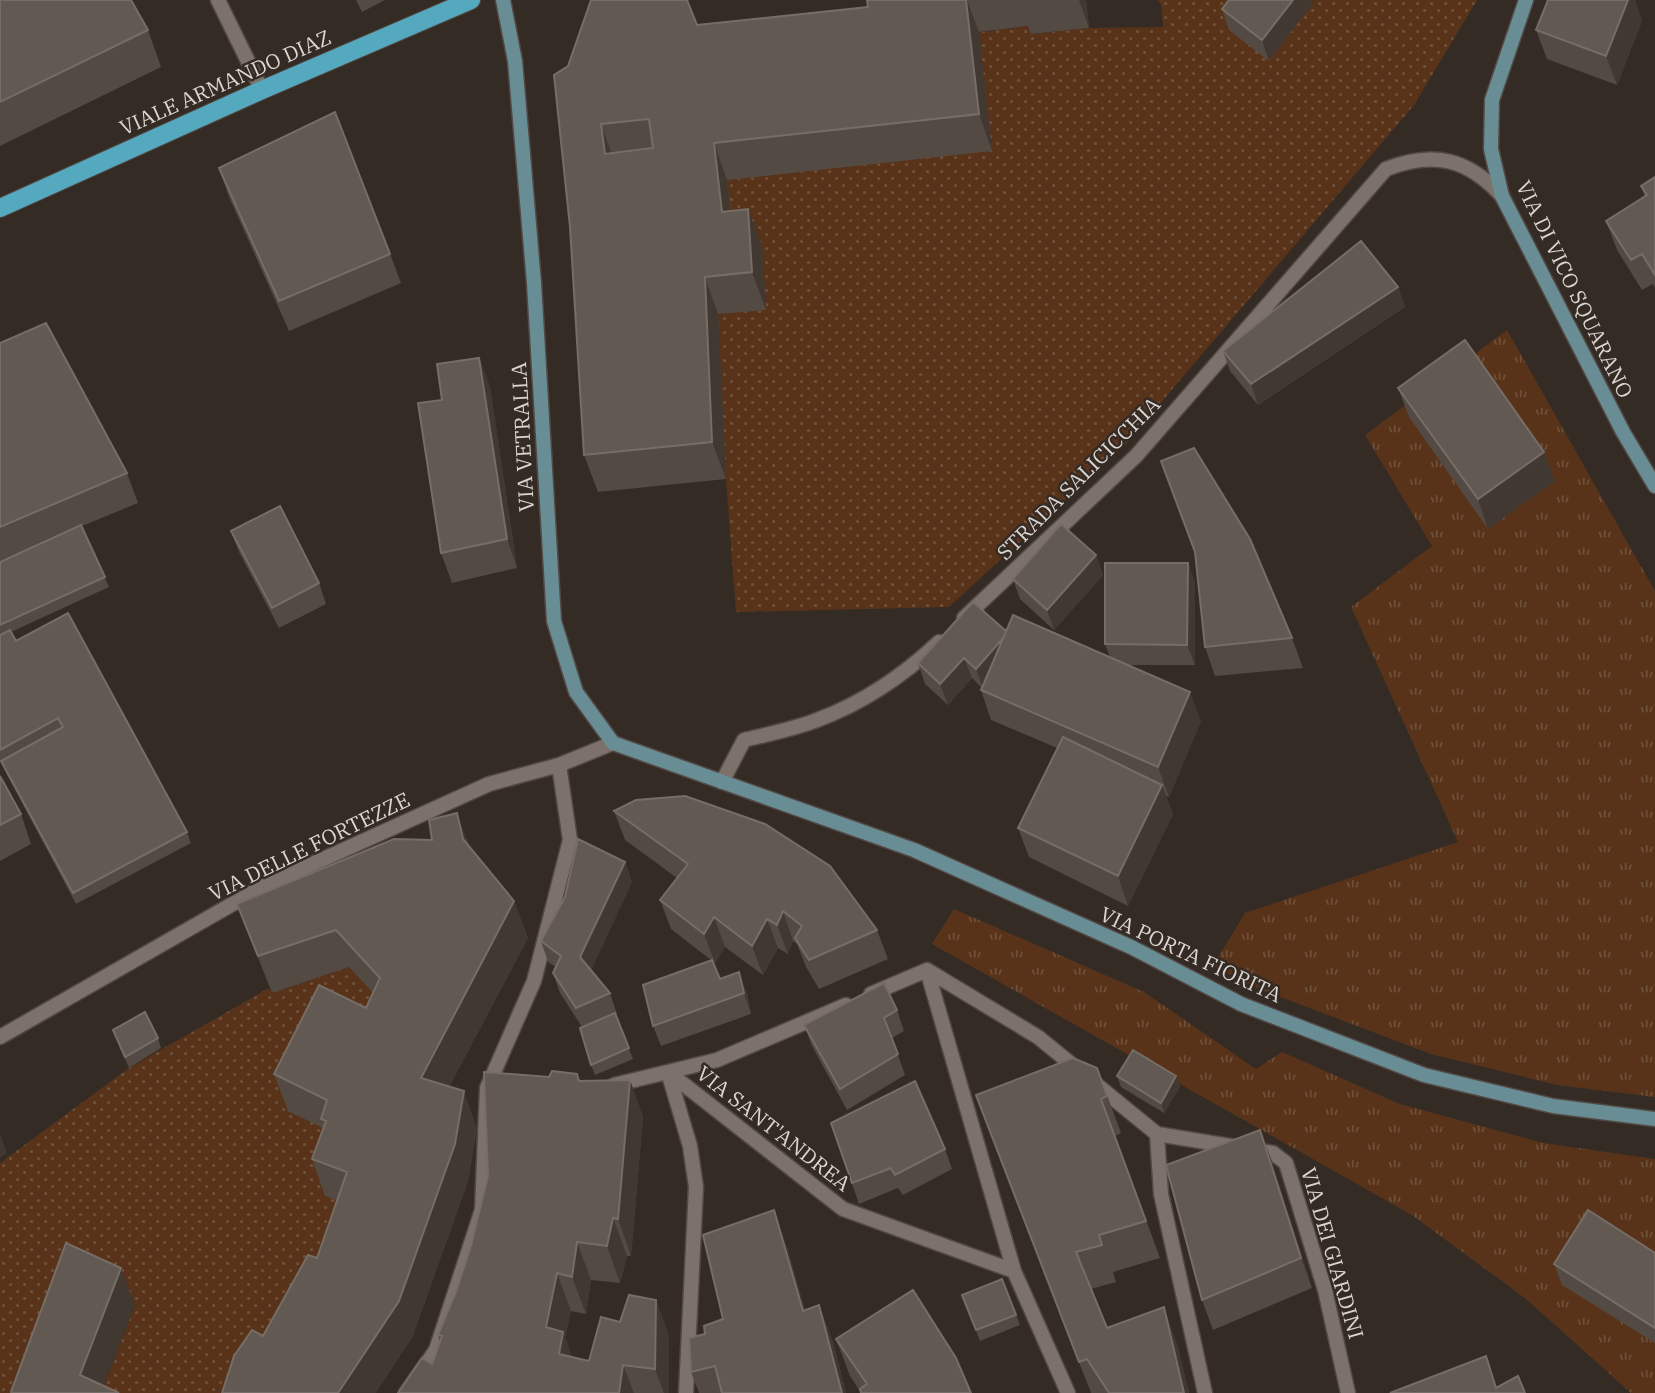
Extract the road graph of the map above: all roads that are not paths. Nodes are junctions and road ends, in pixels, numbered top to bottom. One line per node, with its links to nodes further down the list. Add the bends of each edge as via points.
1 (218, 0): 5 (street)
2 (471, 0): 5 (main road, VIALE ARMANDO DIAZ)
3 (503, 0): 9 (main road, VIA VETRALLA, via 515,61 534,283 554,621 576,692)
4 (1525, 0): 6 (main road, VIA DI VICO SQUARANO, via 1492,100 1491,149)
5 (262, 90): 7 (main road, VIALE ARMANDO DIAZ)
6 (1502, 197): 8 (main road, VIA DI VICO SQUARANO); 11 (street, STRADA SALICICCHIA, via 1487,179 1445,160 1405,161 1386,169 1136,456 917,662 860,702 816,721 744,740)
7 (0, 208)
8 (1655, 486)
9 (612, 743): 10 (street, VIA DELLE FORTEZZE); 11 (main road)
10 (559, 765): 13 (street, VIA DELLE FORTEZZE, via 489,784 264,886); 19 (street, via 570,840 534,981 494,1088 482,1210 436,1350)
11 (722, 782): 16 (main road, VIA PORTA FIORITA, via 914,850 1131,947 1241,1004 1424,1075 1553,1106)
12 (928, 970): 14 (street, via 717,1060); 17 (street, VIA DEI GIARDINI, via 1038,1037); 18 (street)
13 (0, 1037)
14 (668, 1072): 15 (street); 18 (street, VIA SANT'ANDREA, via 843,1209); 20 (street, via 690,1146 696,1187)
15 (603, 1088)
16 (1655, 1119)
17 (1157, 1134): 22 (street, via 1161,1194); 23 (street, VIA DEI GIARDINI, via 1273,1153 1286,1163 1325,1290)
18 (1014, 1270): 21 (street)
19 (406, 1393)
20 (686, 1393)
21 (1068, 1393)
22 (1205, 1393)
23 (1348, 1393)

